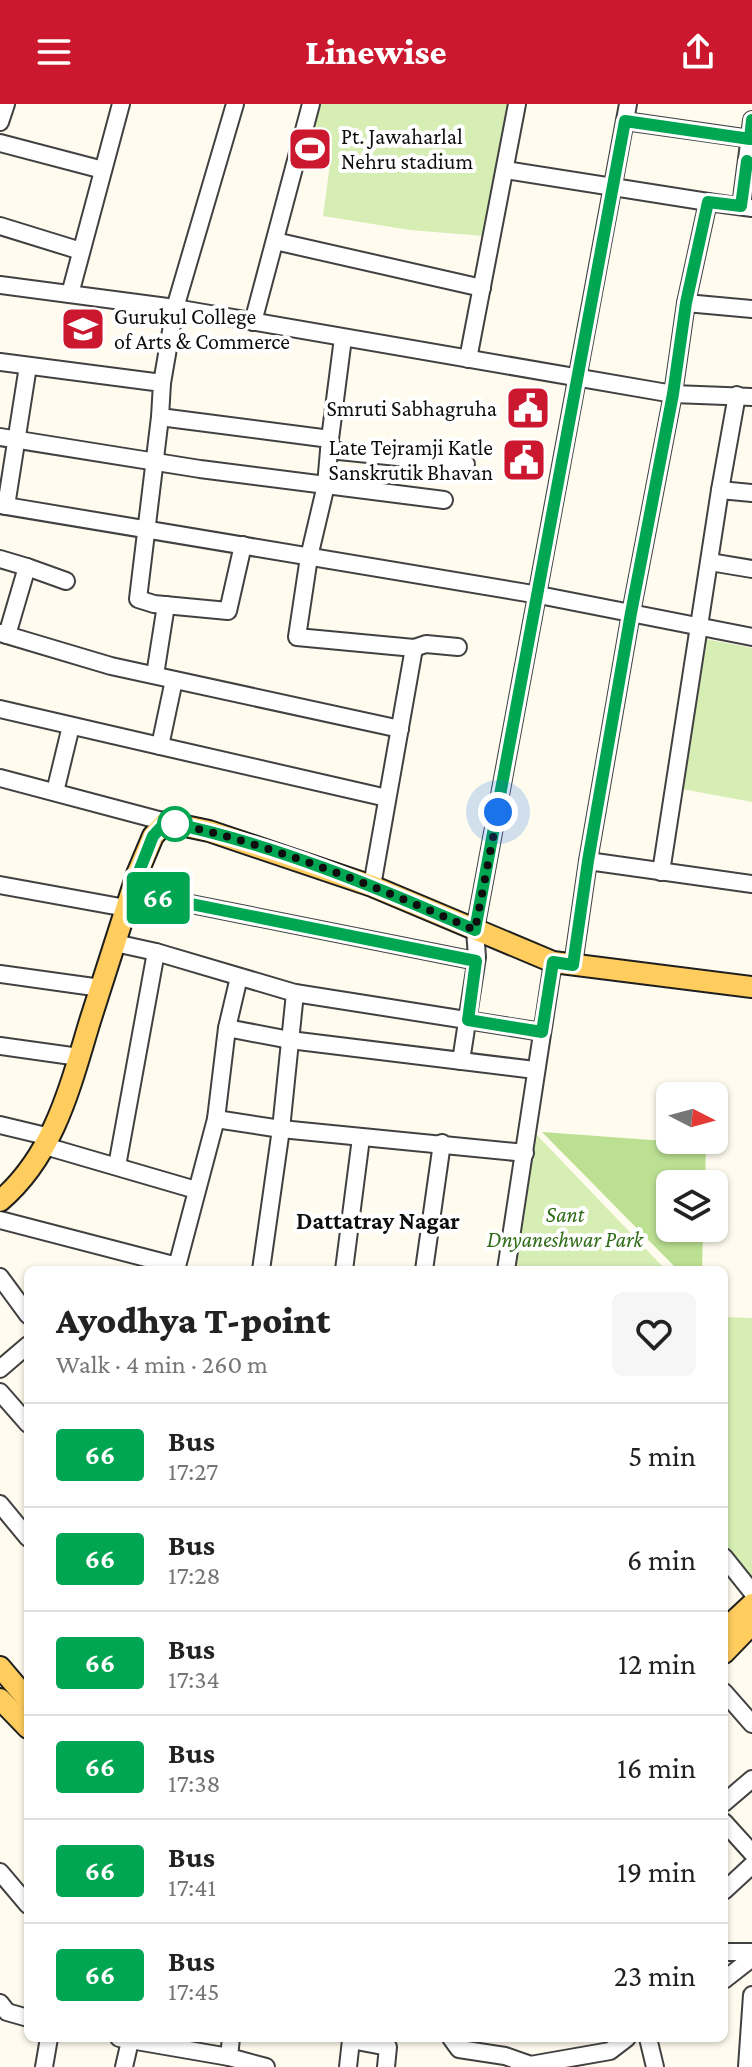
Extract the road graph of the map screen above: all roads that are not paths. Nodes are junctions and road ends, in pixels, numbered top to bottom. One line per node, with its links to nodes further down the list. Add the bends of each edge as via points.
1 (6, 104): 9 (street)
2 (121, 104): 12 (street)
3 (235, 104): 24 (street)
4 (311, 104): 18 (street)
5 (517, 104): 13 (street)
6 (628, 104): 8 (street)
7 (752, 120): 10 (street)
8 (625, 121): 10 (street); 14 (street)
9 (0, 122)
10 (751, 139): 16 (street)
11 (0, 143): 12 (street)
12 (103, 170): 19 (street)
13 (505, 170): 14 (street); 21 (street)
14 (613, 186): 15 (street); 31 (street)
15 (708, 202): 16 (street); 23 (street)
16 (746, 207)
17 (0, 226): 19 (street)
18 (275, 241): 21 (street); 26 (street)
19 (81, 251): 22 (street)
20 (0, 285): 22 (street)
21 (482, 288): 28 (street)
22 (70, 294): 24 (street)
23 (686, 303): 25 (street); 33 (street)
24 (175, 308): 26 (street); 32 (street)
25 (752, 309)
26 (253, 322): 27 (street)
27 (343, 338): 28 (street); 37 (street)
28 (468, 359): 31 (street)
29 (0, 362): 30 (street)
30 (28, 366): 32 (street); 36 (street)
31 (579, 377): 33 (street); 53 (street)
32 (162, 383): 35 (street)
33 (673, 394): 34 (street); 55 (street)
34 (744, 396): 41 (street)
35 (160, 417): 37 (street); 38 (street)
36 (8, 438): 38 (street); 44 (street)
37 (330, 444): 39 (street); 40 (street)
38 (154, 462): 40 (street); 45 (street)
39 (466, 464)
40 (326, 485): 43 (street); 47 (street)
41 (720, 490): 42 (street); 49 (street)
42 (752, 493)
43 (444, 500)
44 (3, 505): 45 (street)
45 (148, 530): 46 (street); 54 (street, via 138,599)
46 (243, 545): 47 (street); 54 (street, via 228,611)
47 (309, 557): 53 (street); 60 (street, via 297,637)
48 (0, 559): 50 (street)
49 (710, 562): 51 (street); 56 (street)
50 (27, 567): 52 (street); 57 (street)
51 (752, 569)
52 (66, 581)
53 (539, 595): 55 (street); 77 (street)
54 (166, 605): 61 (street)
55 (631, 613): 56 (street); 71 (street)
56 (699, 627): 58 (street); 72 (street)
57 (3, 634): 61 (street)
58 (752, 637)
59 (458, 647): 60 (street)
60 (414, 648): 65 (street)
61 (155, 675): 62 (street)
62 (174, 680): 65 (street); 66 (street)
63 (0, 709): 64 (street)
64 (71, 726): 66 (street); 68 (street)
65 (400, 729): 69 (street)
66 (160, 746): 69 (street)
67 (0, 778): 68 (street)
68 (55, 792): 70 (street)
69 (387, 798): 75 (street)
70 (166, 822): 75 (main road, via 209,831); 76 (main road, via 153,836)
71 (588, 861): 72 (street); 81 (street)
72 (661, 872): 73 (street)
73 (752, 884)
74 (0, 885): 76 (street)
75 (372, 886): 77 (main road)
76 (128, 900): 78 (main road); 80 (street)
77 (475, 930): 80 (street); 81 (main road)
78 (115, 943): 79 (street); 85 (main road)
79 (156, 952): 83 (street); 102 (street)
80 (476, 961): 87 (street)
81 (563, 964): 84 (main road); 89 (street)
82 (0, 974): 85 (street)
83 (239, 977): 86 (street); 88 (street)
84 (752, 987)
85 (101, 988): 92 (main road)
86 (295, 993): 87 (street); 90 (street)
87 (468, 1020): 89 (street); 93 (street)
88 (227, 1028): 90 (street); 95 (street)
89 (542, 1032): 94 (street)
90 (290, 1040): 93 (street); 97 (street)
91 (0, 1046): 92 (street)
92 (79, 1057): 99 (main road)
93 (461, 1061): 94 (street)
94 (535, 1070): 101 (street)
95 (216, 1119): 97 (street); 103 (street)
96 (0, 1125): 99 (street)
97 (281, 1129): 98 (street); 108 (street)
98 (361, 1138): 100 (street); 109 (street)
99 (47, 1141): 102 (street); 104 (main road, via 19,1185)
100 (442, 1143): 101 (street); 110 (street)
101 (525, 1153): 111 (street)
102 (117, 1166): 103 (street)
103 (196, 1190): 107 (street)
104 (0, 1201)
105 (0, 1220): 106 (street)
106 (169, 1266)
107 (177, 1266)
108 (262, 1266)
109 (345, 1266)
110 (425, 1266)
111 (507, 1266)
112 (0, 1277): 113 (street)
113 (24, 1310)
114 (24, 1348): 115 (street)
115 (0, 1369)
116 (0, 1392): 117 (street)
117 (24, 1419)
118 (0, 1504): 119 (street)
119 (24, 1533)
120 (728, 1562): 121 (street)
121 (752, 1592)
122 (752, 1604): 124 (main road)
123 (752, 1624): 125 (main road)
124 (728, 1626)
125 (728, 1649)
126 (0, 1667): 128 (main road)
127 (728, 1697): 130 (street)
128 (11, 1701): 129 (main road)
129 (24, 1722)
130 (752, 1724)
131 (752, 1779): 132 (street)
132 (728, 1800)
133 (728, 1826): 134 (street)
134 (752, 1853)
135 (752, 1865): 137 (street)
136 (0, 1872): 138 (street)
137 (728, 1887)
138 (24, 1900)
139 (728, 1952): 140 (street)
140 (752, 1952)
141 (752, 1958): 142 (street)
142 (728, 1977)
143 (751, 2002): 164 (street)
144 (2, 2009): 145 (street)
145 (24, 2017)
146 (48, 2042): 158 (street)
147 (125, 2042): 159 (street)
148 (134, 2042): 156 (street)
149 (231, 2042): 155 (street)
150 (351, 2042): 161 (street)
151 (366, 2042): 162 (street, via 395,2048)
152 (454, 2042): 157 (street, via 459,2049 505,2056)
153 (622, 2042): 157 (street, via 610,2051)
154 (649, 2042): 163 (street)
155 (229, 2057): 156 (street); 160 (street)
156 (180, 2058)
157 (524, 2066)
158 (44, 2067)
159 (124, 2067)
160 (266, 2067)
161 (348, 2067)
162 (386, 2067)
163 (655, 2067)
164 (747, 2067)

